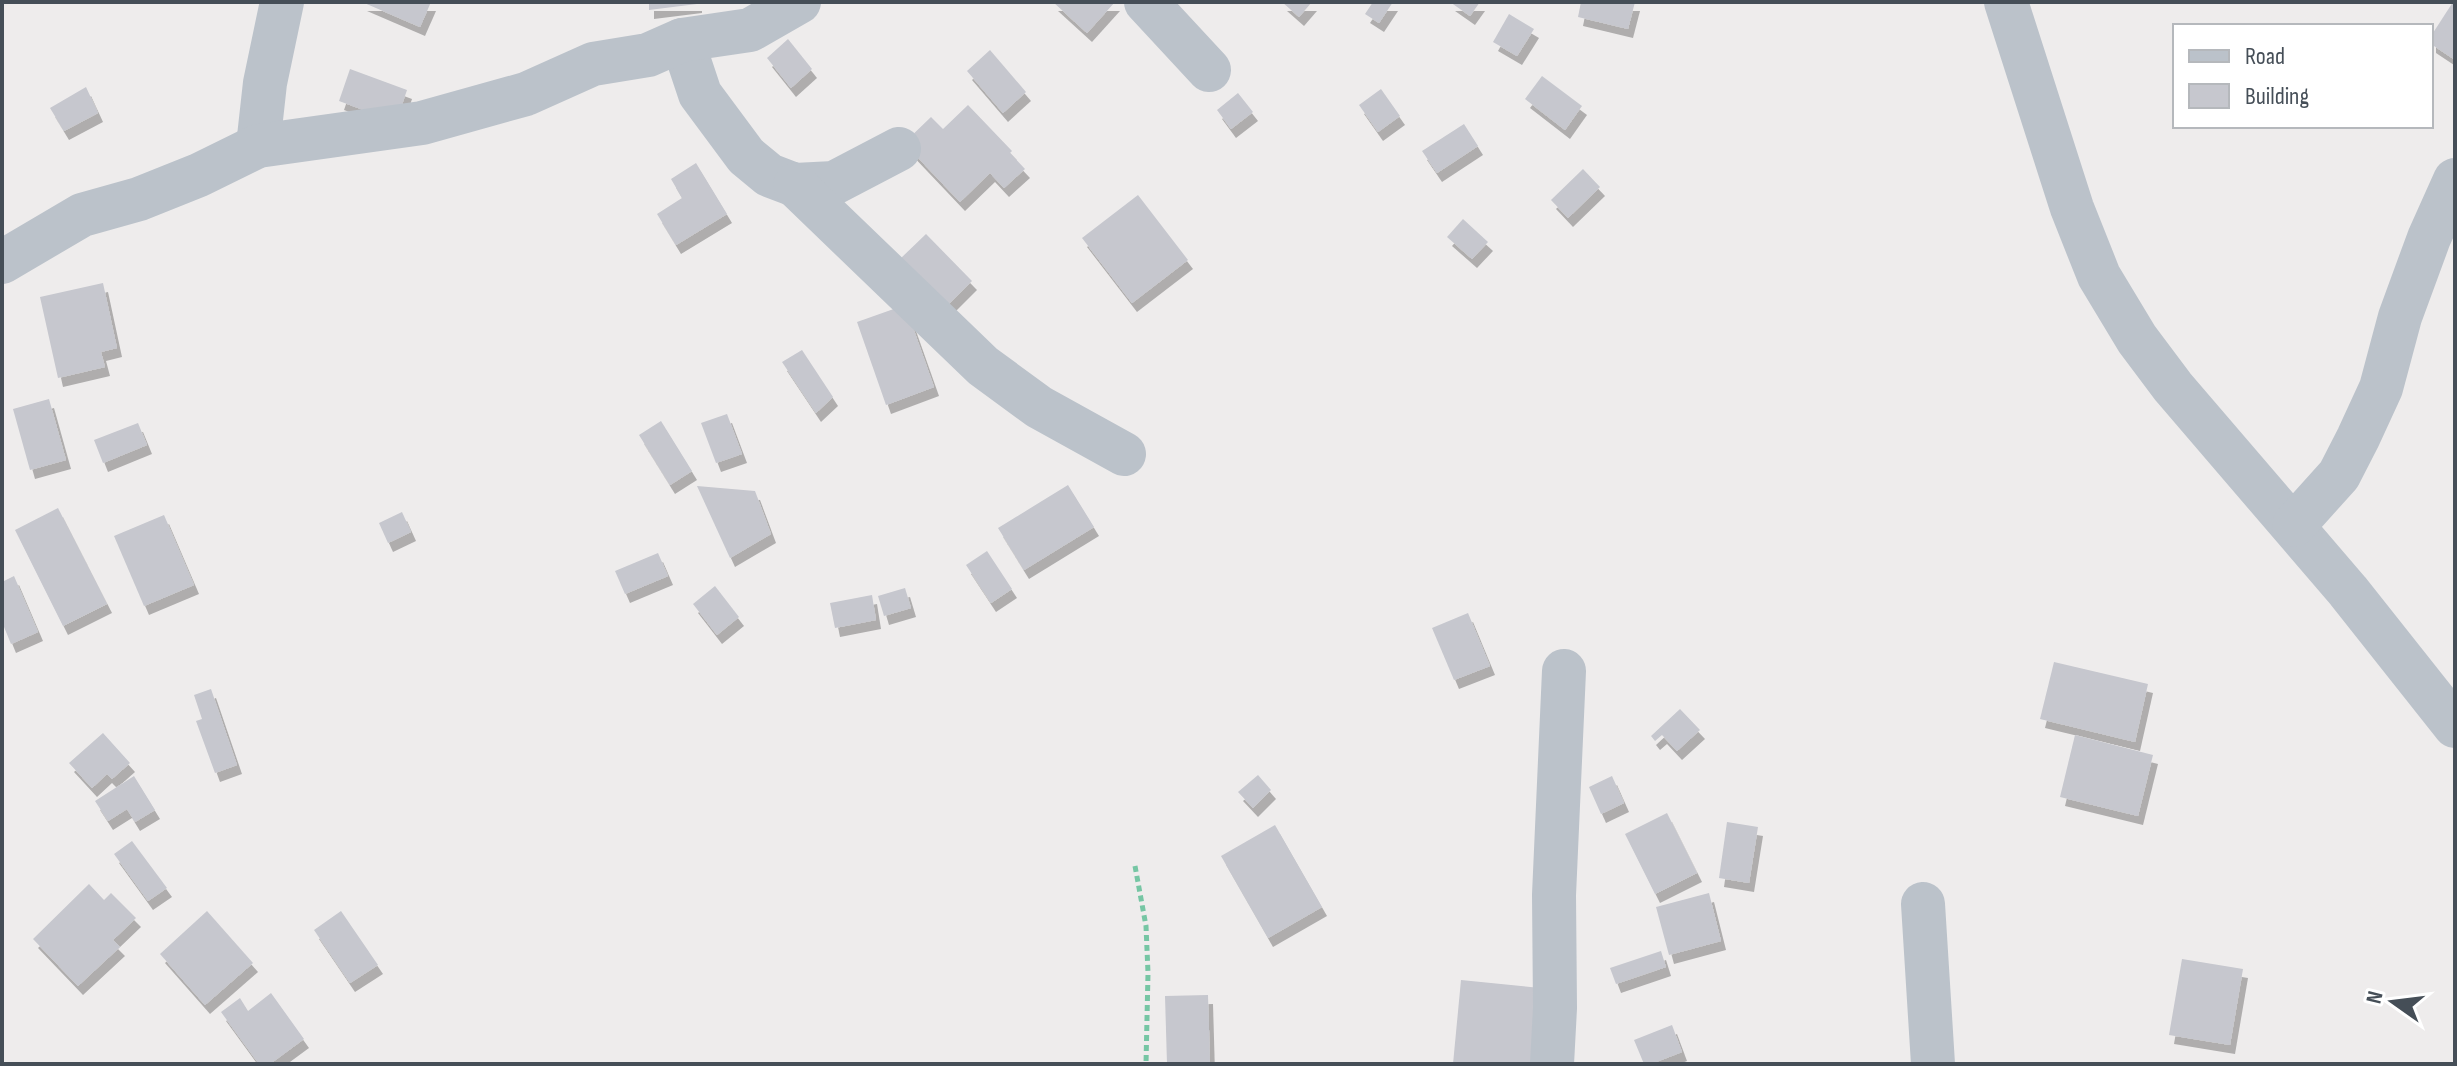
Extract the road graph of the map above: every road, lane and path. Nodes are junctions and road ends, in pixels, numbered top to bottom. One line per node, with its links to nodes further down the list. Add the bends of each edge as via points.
1 (282, 2): 7 (street)
2 (799, 2): 5 (street, via 750,30)
3 (1146, 2): 6 (street)
4 (2006, 2): 13 (street, via 2099,276 2173,387)
5 (682, 40): 7 (street, via 648,55 593,64 526,94 422,123); 10 (street, via 700,94 746,156 769,175)
6 (1209, 70)
7 (258, 146): 11 (street, via 139,199 82,215)
8 (899, 149): 10 (street, via 834,183)
9 (2455, 180): 13 (street, via 2358,438 2339,475)
10 (795, 185): 12 (street, via 983,366 1039,407)
11 (2, 262)
12 (1124, 454)
13 (2294, 525): 15 (street)
14 (1564, 671): 19 (street)
15 (2455, 726)
16 (1135, 866): 18 (path, via 1146,926)
17 (1923, 904): 20 (street)
18 (1146, 1064)
19 (1552, 1064)
20 (1933, 1064)

